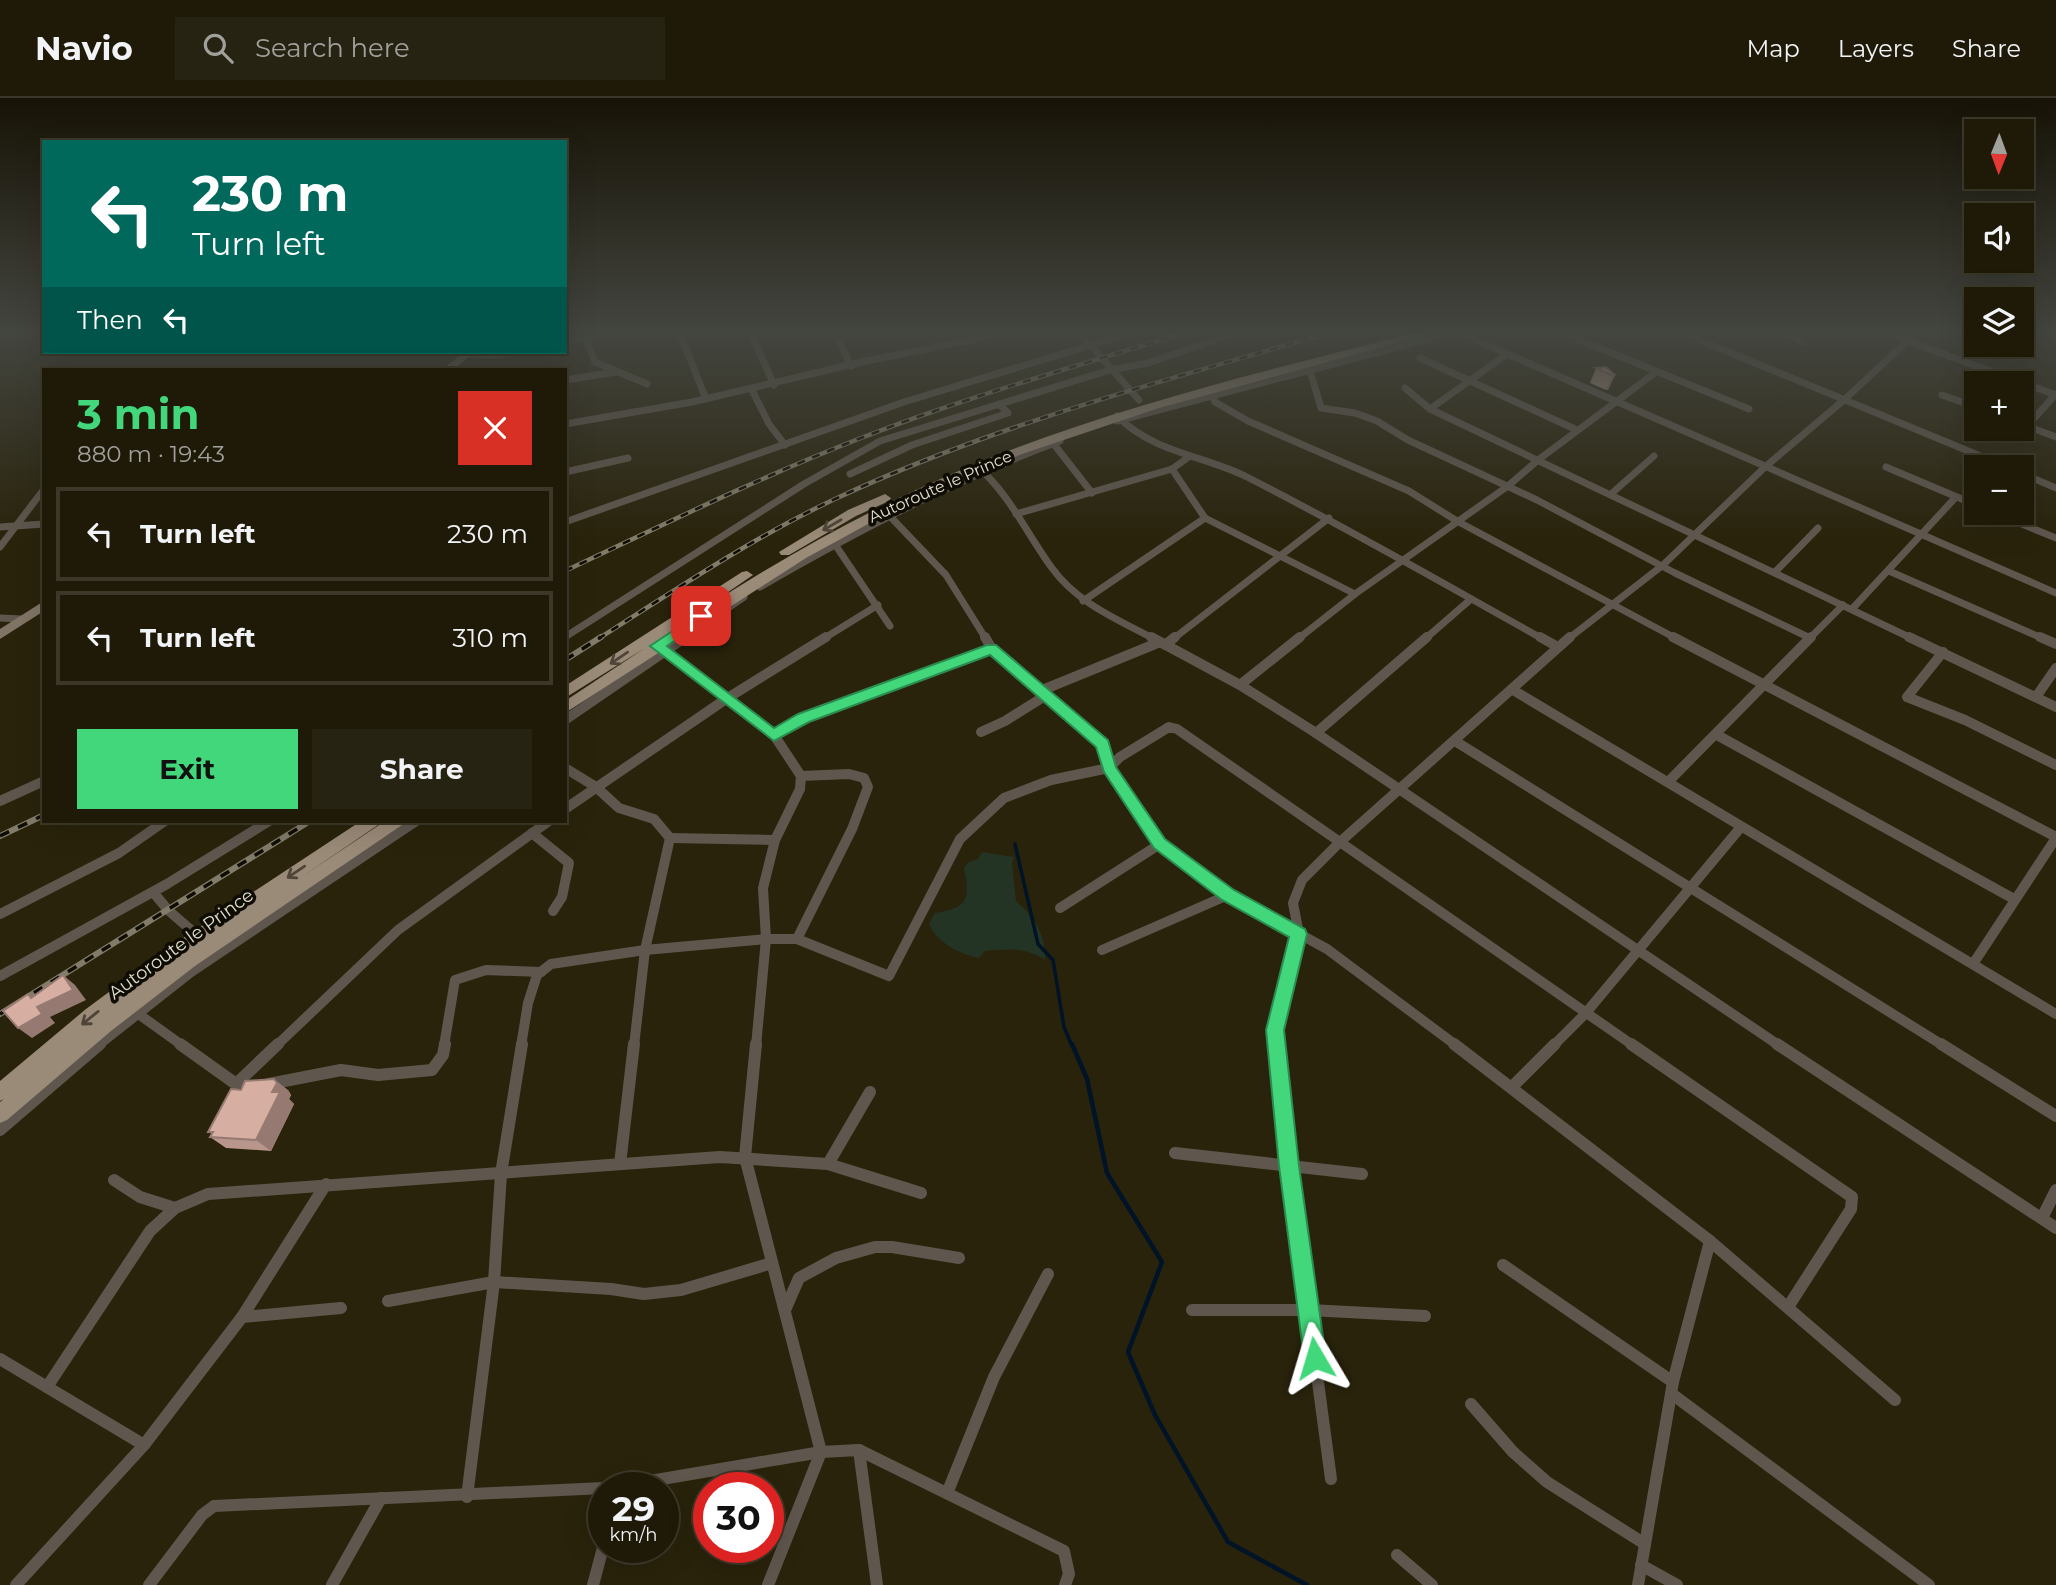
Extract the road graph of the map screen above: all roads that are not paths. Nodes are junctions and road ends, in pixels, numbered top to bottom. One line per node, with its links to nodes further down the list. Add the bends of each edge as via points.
1 (698, 400): 23 (street)
2 (757, 400): 28 (street)
3 (909, 400): 28 (street)
4 (1011, 400): 18 (street)
5 (1138, 400): 93 (main road, Autoroute le Prince, one-way to 93, via 981,455 852,513)
6 (1180, 400): 22 (main road, Autoroute le Prince)
7 (1214, 400): 53 (street, via 1248,421 1409,491)
8 (1319, 400): 41 (street, via 1321,408 1377,421)
9 (1420, 400): 20 (street)
10 (1441, 400): 20 (street)
11 (1511, 400): 25 (street)
12 (1614, 400): 17 (street)
13 (1729, 400): 19 (street)
14 (1843, 400): 34 (street)
15 (1848, 400): 29 (street)
16 (2049, 400): 21 (street)
17 (1618, 402): 25 (street); 34 (street)
18 (999, 404): 39 (street, via 1008,413 912,445); 81 (street, via 880,441 804,484)
19 (1749, 408)
20 (1430, 409): 33 (street)
21 (2034, 415)
22 (1118, 418): 27 (street); 30 (street, via 1142,438); 37 (main road, Autoroute le Prince)
23 (567, 424)
24 (2034, 429): 26 (street)
25 (1577, 430): 33 (street)
26 (2056, 437)
27 (1053, 443): 37 (street); 44 (street)
28 (785, 445): 52 (street)
29 (1978, 455)
30 (1190, 456): 36 (street); 51 (street, via 1236,472)
31 (1654, 456): 45 (street)
32 (628, 458): 38 (street)
33 (1538, 460): 41 (street); 45 (street)
34 (1765, 467): 59 (street); 60 (street)
35 (1886, 467): 46 (street)
36 (1172, 468): 44 (street); 50 (street)
37 (981, 469): 48 (main road, Autoroute le Prince); 49 (street)
38 (567, 472)
39 (850, 474)
40 (2034, 479): 42 (street)
41 (1508, 486): 53 (street); 66 (street)
42 (2056, 488)
43 (42, 492): 56 (street)
44 (1092, 494): 49 (street)
45 (1611, 494): 59 (street)
46 (1956, 497): 47 (street); 60 (street)
47 (1964, 500)
48 (887, 512): 62 (street); 86 (main road, Autoroute le Prince, via 789,562); 87 (street, via 946,575)
49 (1016, 514): 72 (street, via 1053,570)
50 (1205, 518): 64 (street); 72 (street)
51 (1329, 518): 64 (street); 65 (street)
52 (567, 521)
53 (1457, 521): 65 (street); 73 (street)
54 (42, 524): 56 (street)
55 (2024, 525): 61 (street)
56 (16, 526): 57 (street); 63 (street)
57 (0, 527)
58 (1818, 528): 68 (street)
59 (1697, 535): 66 (street); 68 (street)
60 (1923, 535): 67 (street); 69 (street)
61 (2056, 538)
62 (834, 543): 74 (street); 86 (street)
63 (0, 547)
64 (1278, 555): 70 (street); 83 (street)
65 (1402, 561): 70 (street); 71 (street)
66 (1663, 565): 73 (street); 82 (street)
67 (1889, 571): 76 (street); 84 (street)
68 (1775, 572): 76 (street)
69 (2056, 593)
70 (1356, 594): 91 (street)
71 (1472, 600): 85 (street); 101 (street)
72 (1083, 601): 83 (street)
73 (1610, 604): 85 (street); 90 (street)
74 (878, 605): 79 (street); 96 (street)
75 (42, 606): 78 (main road)
76 (1848, 607): 82 (street); 88 (street)
77 (0, 618): 78 (street)
78 (21, 620): 80 (main road)
79 (890, 626)
80 (0, 635)
81 (567, 636)
82 (1808, 637): 90 (street)
83 (1162, 644): 91 (street); 94 (street)
84 (2056, 644)
85 (1558, 647): 92 (street)
86 (661, 649): 96 (street); 97 (main road, Autoroute le Prince); 99 (street)
87 (992, 649): 94 (street); 102 (street, via 803,718)
88 (1943, 652): 95 (street); 105 (street, via 1907,697)
89 (2056, 668): 95 (street)
90 (1763, 683): 103 (street); 123 (street)
91 (1240, 685): 101 (street)
92 (1513, 690): 104 (street); 110 (street)
93 (567, 692)
94 (1042, 693): 100 (street, via 1005,721); 106 (street, via 1103,744)
95 (2036, 697): 98 (street)
96 (726, 699): 102 (street); 111 (street)
97 (567, 707)
98 (2056, 707)
99 (567, 719)
100 (981, 732)
101 (1316, 733): 112 (street)
102 (774, 735): 108 (street)
103 (1717, 735): 110 (street); 131 (street)
104 (1455, 741): 112 (street); 128 (street)
105 (2056, 765)
106 (1109, 768): 126 (street, via 1173,727); 127 (street); 138 (street, via 1051,780 1004,798 960,839 889,976)
107 (567, 769): 111 (street)
108 (801, 776): 125 (street, via 800,789); 138 (street, via 849,774 864,778 867,787 852,829)
109 (42, 782): 113 (street)
110 (1668, 782): 121 (street)
111 (596, 787): 114 (street); 124 (street, via 618,808 654,819)
112 (1398, 790): 126 (street); 141 (street)
113 (0, 801)
114 (567, 808)
115 (162, 823): 134 (street, via 119,853)
116 (266, 823): 129 (street)
117 (370, 823): 136 (main road, Autoroute le Prince, one-way to 136)
118 (394, 823): 154 (main road, Autoroute le Prince, via 188,961)
119 (413, 823): 145 (street)
120 (546, 823): 122 (street)
121 (1741, 827): 128 (street); 142 (street)
122 (532, 833): 133 (street, via 569,863 562,897); 148 (street, via 398,930)
123 (2056, 837): 131 (street)
124 (670, 838): 125 (street); 139 (street)
125 (775, 841): 137 (street, via 763,888)
126 (1339, 842): 135 (street, via 1302,880 1293,903); 146 (street)
127 (1160, 844): 130 (street); 132 (street)
128 (1690, 887): 141 (street); 155 (street)
129 (153, 892): 136 (street); 144 (street)
130 (1228, 895): 135 (street); 140 (street)
131 (2014, 899): 142 (street)
132 (1059, 908)
133 (553, 911)
134 (0, 914)
135 (1299, 934): 151 (street, via 1326,949); 161 (street, via 1275,1030)
136 (199, 937): 153 (main road, Autoroute le Prince, one-way to 153, via 92,1015)
137 (766, 939): 138 (street); 139 (street); 158 (street)
138 (797, 939)
139 (645, 950): 143 (street, via 551,964); 159 (street)
140 (1102, 950)
141 (1638, 952): 146 (street); 169 (street)
142 (1973, 964): 147 (street)
143 (541, 972): 150 (street, via 470,971 454,980 443,1055 432,1070 378,1075 341,1070); 162 (street, via 528,1003)
144 (0, 976)
145 (136, 1013): 148 (street); 156 (street)
146 (1585, 1014): 151 (street); 178 (street, via 1852,1197 1851,1209)
147 (2056, 1014)
148 (236, 1084): 149 (street)
149 (249, 1084)
150 (262, 1084)
151 (1512, 1087): 171 (street)
152 (870, 1091): 160 (street)
153 (0, 1092)
154 (0, 1114)
155 (2056, 1116)
156 (0, 1130)
157 (1175, 1153): 161 (street)
158 (745, 1157): 159 (street); 160 (street); 173 (street)
159 (620, 1164): 162 (street)
160 (828, 1164): 167 (street)
161 (1289, 1166): 163 (street); 182 (street)
162 (501, 1174): 165 (street); 176 (street)
163 (1362, 1174)
164 (114, 1180): 168 (street, via 140,1197)
165 (326, 1184): 168 (street, via 208,1194); 184 (street)
166 (2056, 1190): 169 (street)
167 (921, 1193)
168 (175, 1208): 186 (street, via 150,1231)
169 (2042, 1218): 170 (street)
170 (2056, 1228)
171 (1710, 1241): 178 (street); 187 (street)
172 (959, 1258): 180 (street, via 892,1247 836,1258 799,1278)
173 (772, 1263): 176 (street, via 681,1290 644,1294); 180 (street)
174 (1503, 1265): 187 (street)
175 (1048, 1274): 196 (street, via 994,1377)
176 (494, 1282): 177 (street); 197 (street)
177 (388, 1301)
178 (1788, 1307): 188 (street)
179 (341, 1308): 184 (street)
180 (785, 1310): 192 (street)
181 (1192, 1310): 182 (street)
182 (1309, 1310): 183 (street); 194 (street)
183 (1425, 1316)
184 (242, 1317): 190 (street)
185 (0, 1359): 186 (street)
186 (47, 1387): 190 (street)
187 (1673, 1388): 199 (street); 213 (street)
188 (1895, 1400)
189 (1471, 1404): 199 (street, via 1547,1482)
190 (144, 1445): 203 (street)
191 (859, 1450): 192 (street); 196 (street); 208 (street)
192 (821, 1452): 193 (street); 207 (street)
193 (679, 1476)
194 (1331, 1479)
195 (588, 1489): 197 (street)
196 (948, 1491): 209 (street, via 1064,1550 1069,1574)
197 (467, 1497): 198 (street)
198 (381, 1498): 204 (street, via 214,1506 202,1515); 205 (street)
199 (1645, 1545): 202 (street)
200 (1397, 1555): 210 (street)
201 (599, 1563): 206 (street)
202 (1642, 1565): 211 (street); 212 (street)
203 (16, 1585)
204 (149, 1585)
205 (332, 1585)
206 (593, 1585)
207 (768, 1585)
208 (877, 1585)
209 (1065, 1585)
210 (1433, 1585)
211 (1638, 1585)
212 (1677, 1585)
213 (1928, 1585)

